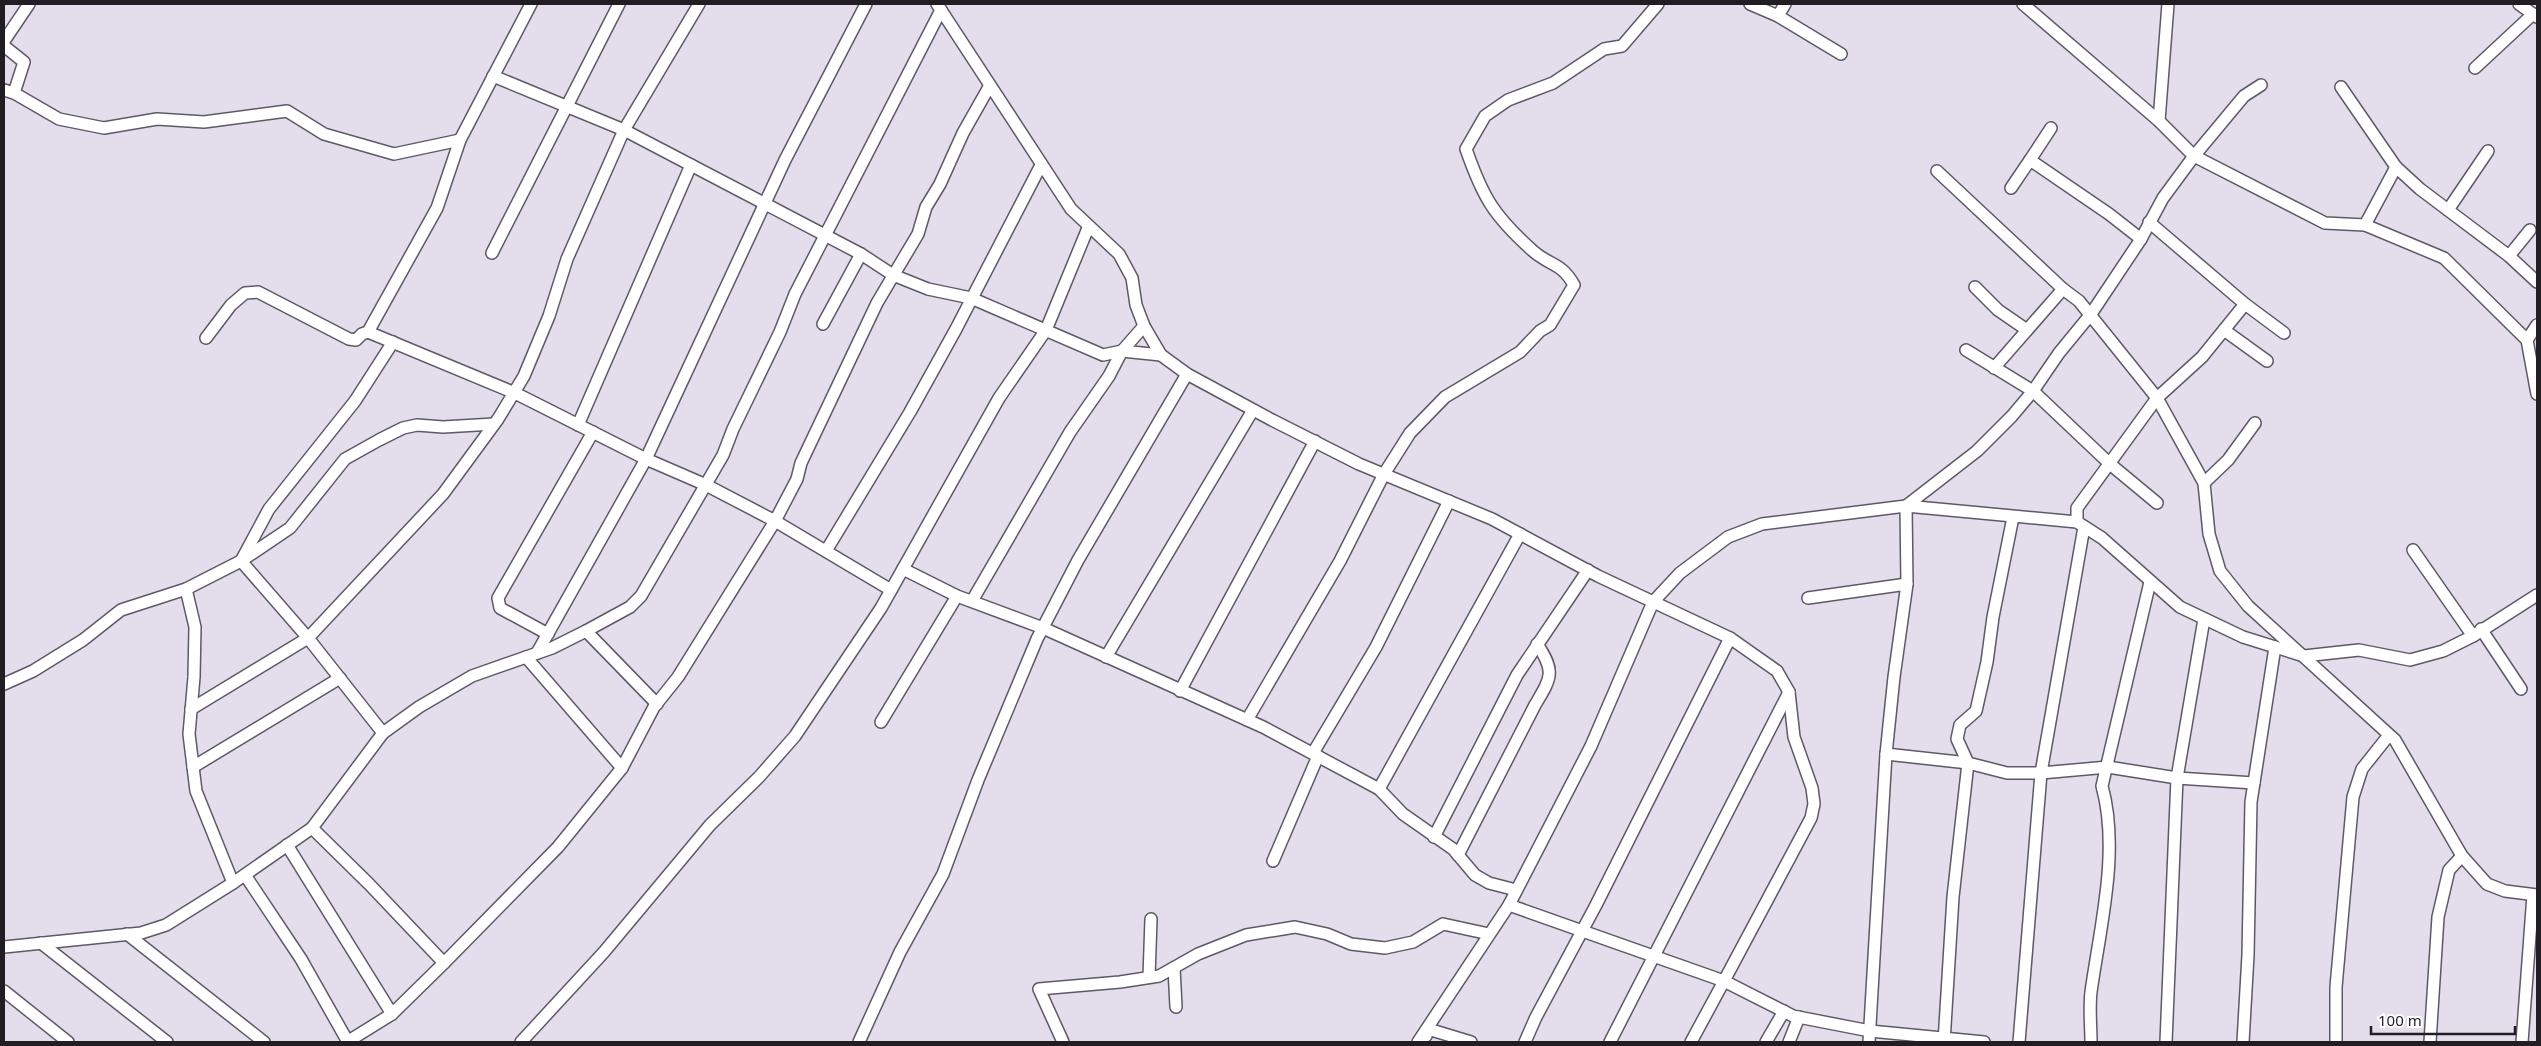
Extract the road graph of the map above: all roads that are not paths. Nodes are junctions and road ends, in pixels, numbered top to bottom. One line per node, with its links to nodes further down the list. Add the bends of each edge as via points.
1 (29, 4): 15 (street)
2 (531, 4): 19 (street)
3 (619, 4): 24 (street)
4 (699, 4): 27 (street)
5 (866, 4): 37 (street)
6 (1658, 4): 84 (street, via 1622,46 1604,49 1553,83 1508,100 1485,116 1476,128 1466,149 1480,188 1495,213 1535,253 1567,272 1574,285 1550,325 1520,352 1445,397 1410,433)
7 (1750, 4): 13 (street)
8 (1785, 4): 13 (street)
9 (2022, 4): 25 (street)
10 (2168, 4): 25 (street)
11 (2519, 4): 14 (street)
12 (939, 7): 21 (street); 43 (street)
13 (1778, 16): 17 (street)
14 (2535, 16): 18 (street)
15 (4, 41)
16 (4, 46): 23 (street, via 24,62)
17 (1842, 54)
18 (2475, 68)
19 (493, 76): 24 (street); 28 (street)
20 (2261, 85): 30 (street, via 2244,96)
21 (989, 87): 33 (street); 48 (street, via 926,207 918,234)
22 (2341, 87): 34 (street)
23 (9, 92): 28 (street, via 59,119 104,128 157,119 204,122 287,111 324,134 394,154)
24 (567, 106): 27 (street); 45 (street)
25 (2158, 121): 30 (street)
26 (2051, 128): 31 (street)
27 (624, 130): 32 (street); 73 (street, via 567,259 552,298 549,316)
28 (460, 140): 61 (street, via 437,208)
29 (2488, 151): 38 (street)
30 (2194, 156): 39 (street); 40 (street, via 2325,222)
31 (2030, 160): 36 (street); 44 (street)
32 (691, 165): 37 (street); 79 (street)
33 (1041, 165): 41 (street, via 1071,210); 52 (street)
34 (2396, 167): 38 (street); 40 (street)
35 (1937, 171): 51 (street)
36 (2011, 188)
37 (765, 203): 43 (street); 82 (street)
38 (2448, 210): 47 (street)
39 (2149, 222): 44 (street); 53 (street)
40 (2365, 225): 64 (street, via 2444,258)
41 (1088, 228): 57 (street, via 1119,254 1132,278 1136,305); 58 (street)
42 (2530, 230): 47 (street)
43 (826, 236): 46 (street); 86 (street, via 795,294 723,455)
44 (2141, 239): 54 (street)
45 (492, 253)
46 (860, 254): 48 (street); 55 (street)
47 (2509, 256): 49 (street)
48 (893, 275): 52 (street, via 928,289); 91 (street)
49 (2537, 282)
50 (1975, 287): 59 (street, via 1998,310)
51 (2063, 289): 54 (street); 59 (street)
52 (971, 298): 58 (street); 95 (street, via 910,412)
53 (2245, 304): 60 (street); 62 (street)
54 (2090, 314): 72 (street); 75 (street)
55 (823, 324)
56 (2537, 324): 64 (street)
57 (1144, 326): 67 (street); 68 (street)
58 (1046, 330): 67 (street, via 1103,355); 97 (street, via 999,398)
59 (2027, 330): 70 (street)
60 (2224, 330): 69 (street); 75 (street, via 2202,357)
61 (368, 332): 63 (street, via 356,340 349,339 258,292 252,292 245,293 231,305); 65 (street)
62 (2284, 333)
63 (206, 338)
64 (2527, 340): 74 (street)
65 (393, 342): 73 (street); 96 (street, via 355,401 269,509)
66 (1966, 350): 70 (street)
67 (1122, 351): 68 (street); 106 (street, via 1109,376 1070,432)
68 (1161, 355): 71 (street)
69 (2267, 361)
70 (1994, 368): 72 (street)
71 (1187, 374): 76 (street); 109 (street, via 1078,560)
72 (2033, 391): 83 (street); 89 (street, via 1977,451)
73 (515, 393): 77 (street); 79 (street)
74 (2537, 394)
75 (2157, 398): 83 (street); 85 (street)
76 (1253, 410): 81 (street); 119 (street)
77 (494, 424): 96 (street, via 418,425 403,428 379,440 345,459 290,528); 113 (street, via 443,494)
78 (2255, 424): 85 (street, via 2228,460)
79 (578, 425): 80 (street)
80 (593, 432): 82 (street); 112 (street, via 498,598 500,608)
81 (1315, 442): 84 (street); 123 (street)
82 (646, 459): 86 (street); 112 (street)
83 (2110, 464): 88 (street); 92 (street, via 2077,508)
84 (1384, 474): 87 (street); 127 (street, via 1340,560)
85 (2204, 483): 118 (street, via 2209,534 2220,571 2248,606)
86 (706, 485): 91 (street); 110 (street, via 641,596 630,607)
87 (1449, 501): 93 (street); 132 (street, via 1376,647)
88 (2157, 503)
89 (1906, 506): 90 (street); 100 (street); 107 (street, via 1762,524 1728,537 1680,573)
90 (2013, 517): 92 (street); 133 (street, via 1992,617 1988,662 1976,711 1960,724 1957,738)
91 (775, 521): 95 (street); 125 (street, via 678,677)
92 (2081, 525): 99 (street, via 2102,538); 137 (street)
93 (1520, 534): 98 (street); 140 (street)
94 (2413, 550): 111 (street)
95 (826, 551): 102 (street)
96 (241, 561): 101 (street); 113 (street)
97 (903, 569): 102 (street); 104 (street)
98 (1588, 570): 107 (street); 115 (street)
99 (2150, 582): 108 (street, via 2180,607); 135 (street)
100 (1907, 584): 105 (street); 131 (street)
101 (186, 589): 121 (street, via 121,610 83,640); 126 (street, via 194,627)
102 (891, 590): 175 (street, via 795,736 697,840 604,952)
103 (2537, 595): 111 (street)
104 (957, 596): 106 (street); 128 (street)
105 (1808, 598)
106 (972, 601): 109 (street)
107 (1653, 602): 114 (street); 149 (street, via 1592,746)
108 (2204, 619): 116 (street); 138 (street)
109 (1043, 628): 119 (street); 176 (street, via 978,780 944,874 900,952)
110 (586, 631): 117 (street); 125 (street)
111 (2477, 632): 118 (street, via 2443,651 2410,660 2359,650); 122 (street)
112 (548, 634): 117 (street)
113 (308, 638): 120 (street); 126 (street)
114 (1730, 638): 124 (street, via 1777,670); 153 (street, via 1596,905)
115 (1537, 644): 142 (street, via 1517,675); 144 (street, via 1551,671 1548,683)
116 (2275, 647): 118 (street); 139 (street)
117 (532, 655): 129 (street, via 472,676); 136 (street)
118 (2304, 656): 130 (street)
119 (1106, 658): 123 (street)
120 (340, 678): 129 (street); 134 (street)
121 (4, 684)
122 (2521, 689)
123 (1180, 691): 127 (street)
124 (1789, 692): 158 (street); 162 (street, via 1794,737 1812,788 1814,804 1810,818)
125 (657, 704): 136 (street)
126 (191, 709): 134 (street, via 189,734)
127 (1247, 720): 132 (street)
128 (881, 722)
129 (383, 733): 141 (street)
130 (2389, 735): 145 (street, via 2395,740); 191 (street, via 2362,769 2353,797 2336,987)
131 (1886, 754): 133 (street); 169 (street)
132 (1316, 755): 140 (street); 146 (street)
133 (1968, 764): 137 (street, via 2007,773); 170 (street, via 1953,897)
134 (193, 766): 148 (street, via 196,791)
135 (2108, 767): 137 (street); 138 (street); 188 (street, via 2102,786 2107,803 2109,841 2102,932 2091,994)
136 (622, 768): 159 (street, via 558,847)
137 (2041, 773): 187 (street)
138 (2177, 778): 139 (street); 189 (street)
139 (2254, 783): 190 (street)
140 (1379, 789): 142 (street, via 1403,814)
141 (312, 828): 143 (street); 159 (street)
142 (1434, 837): 144 (street)
143 (287, 845): 147 (street); 166 (street)
144 (1458, 856): 149 (street, via 1475,875)
145 (2462, 856): 150 (street, via 2486,884 2505,891); 192 (street, via 2449,870 2438,917)
146 (1273, 861)
147 (244, 875): 148 (street); 174 (street, via 301,959)
148 (233, 884): 154 (street, via 166,925)
149 (1516, 890): 151 (street)
150 (2535, 895): 193 (street)
151 (1509, 904): 153 (street); 155 (street)
152 (1151, 919): 161 (street)
153 (1580, 930): 158 (street); 181 (street)
154 (127, 934): 156 (street); 173 (street)
155 (1489, 934): 160 (street, via 1443,924 1413,942 1385,948 1351,944 1296,927 1246,935 1198,954); 168 (street)
156 (41, 942): 157 (street); 172 (street)
157 (4, 947)
158 (1654, 957): 162 (street); 182 (street)
159 (444, 963): 166 (street)
160 (1174, 968): 161 (street); 164 (street)
161 (1149, 977): 177 (street, via 1039,988)
162 (1724, 981): 165 (street); 183 (street)
163 (4, 991): 171 (street)
164 (1176, 1007)
165 (1784, 1012): 167 (street); 184 (street)
166 (392, 1014): 174 (street)
167 (1799, 1017): 169 (street); 185 (street)
168 (1428, 1029): 178 (street); 179 (street); 180 (street)
169 (1870, 1036): 170 (street)
170 (1944, 1040): 186 (street)
171 (68, 1042)
172 (167, 1042)
173 (264, 1042)
174 (348, 1042)
175 (521, 1042)
176 (859, 1042)
177 (1063, 1042)
178 (1418, 1042)
179 (1424, 1042)
180 (1471, 1042)
181 (1525, 1042)
182 (1610, 1042)
183 (1691, 1042)
184 (1766, 1042)
185 (1789, 1042)
186 (1984, 1042)
187 (2019, 1042)
188 (2091, 1042)
189 (2166, 1042)
190 (2243, 1042)
191 (2336, 1042)
192 (2430, 1042)
193 (2522, 1042)

